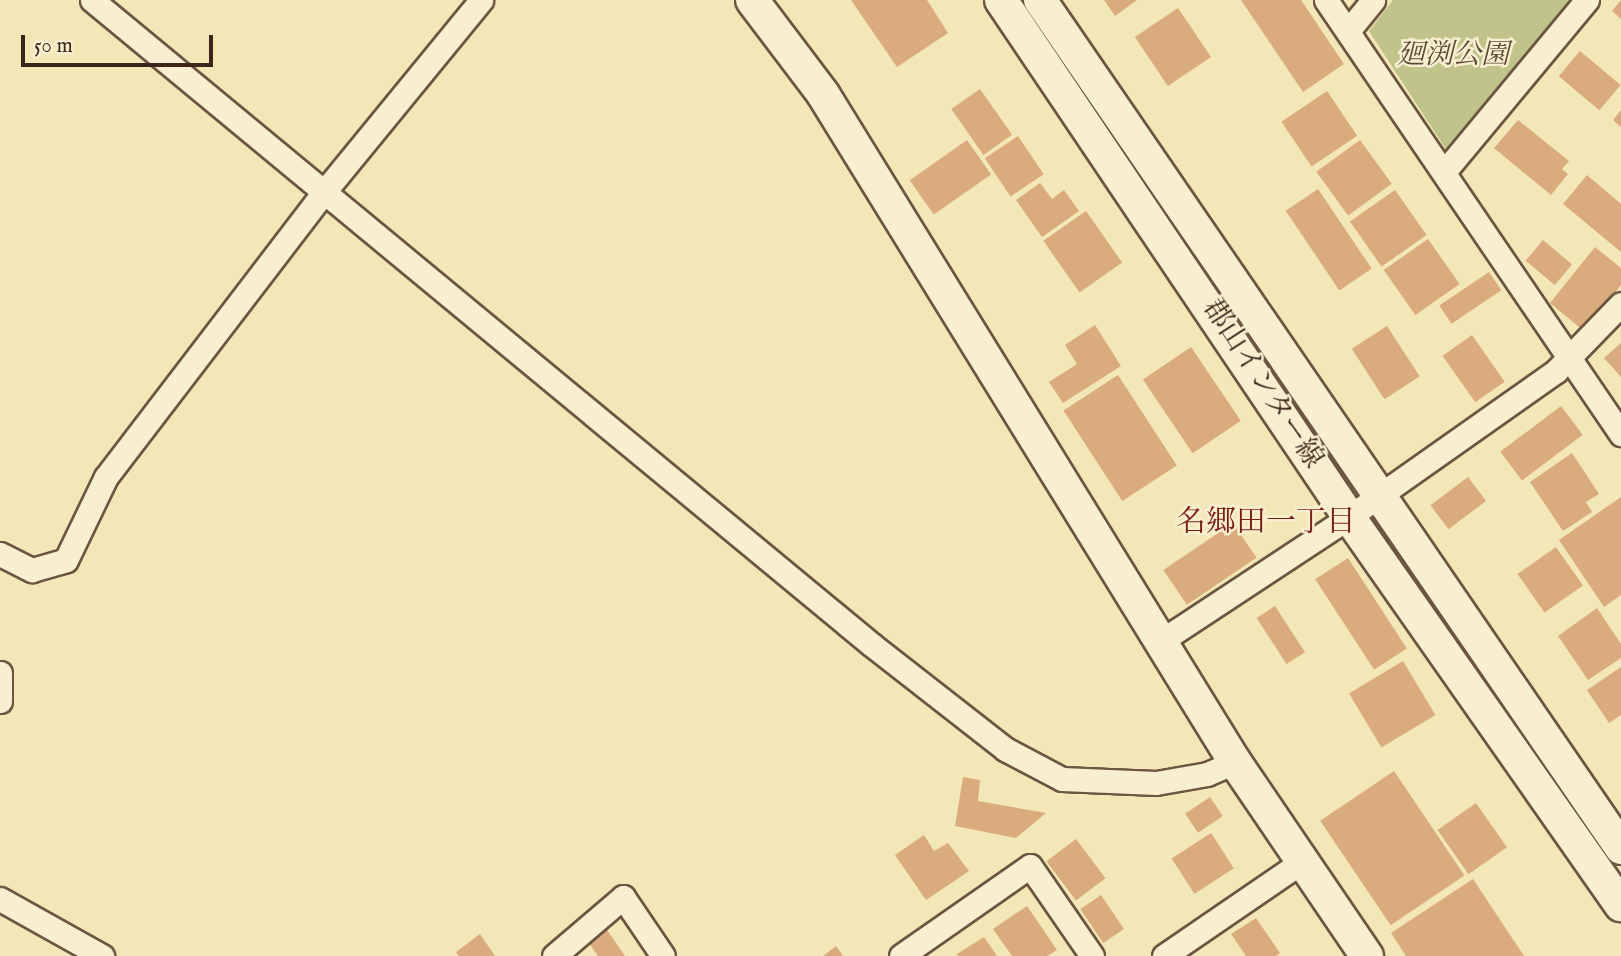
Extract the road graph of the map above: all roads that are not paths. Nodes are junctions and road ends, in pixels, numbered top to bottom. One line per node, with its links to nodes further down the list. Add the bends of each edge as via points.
1 (92, 0): 11 (street)
2 (481, 0): 11 (street)
3 (752, 0): 18 (street, via 823,94)
4 (1001, 0): 16 (street, 郡山インター線)
5 (1040, 0): 15 (street, via 1247,298)
6 (1326, 0): 9 (street)
7 (1373, 0): 9 (street)
8 (1587, 0): 10 (street)
9 (1348, 31): 10 (street)
10 (1444, 172): 13 (street)
11 (324, 192): 17 (street, via 106,477 66,560 32,570); 21 (street, via 872,645 1005,748 1062,779 1156,783 1207,774)
12 (1621, 304): 13 (street)
13 (1570, 359): 14 (street); 15 (street)
14 (1621, 434)
15 (1376, 495): 16 (street); 22 (street)
16 (1349, 517): 18 (street); 25 (street, 郡山インター線)
17 (0, 554)
18 (1161, 641): 21 (street)
19 (0, 673): 20 (street)
20 (0, 701)
21 (1235, 762): 23 (street)
22 (1621, 848)
23 (1304, 860): 31 (street); 32 (street)
24 (0, 899): 26 (street)
25 (1621, 905)
26 (102, 956)
27 (554, 956): 28 (street, via 623,897)
28 (663, 956)
29 (901, 956): 30 (street, via 1030,866)
30 (1092, 956)
31 (1164, 956)
32 (1367, 956)

